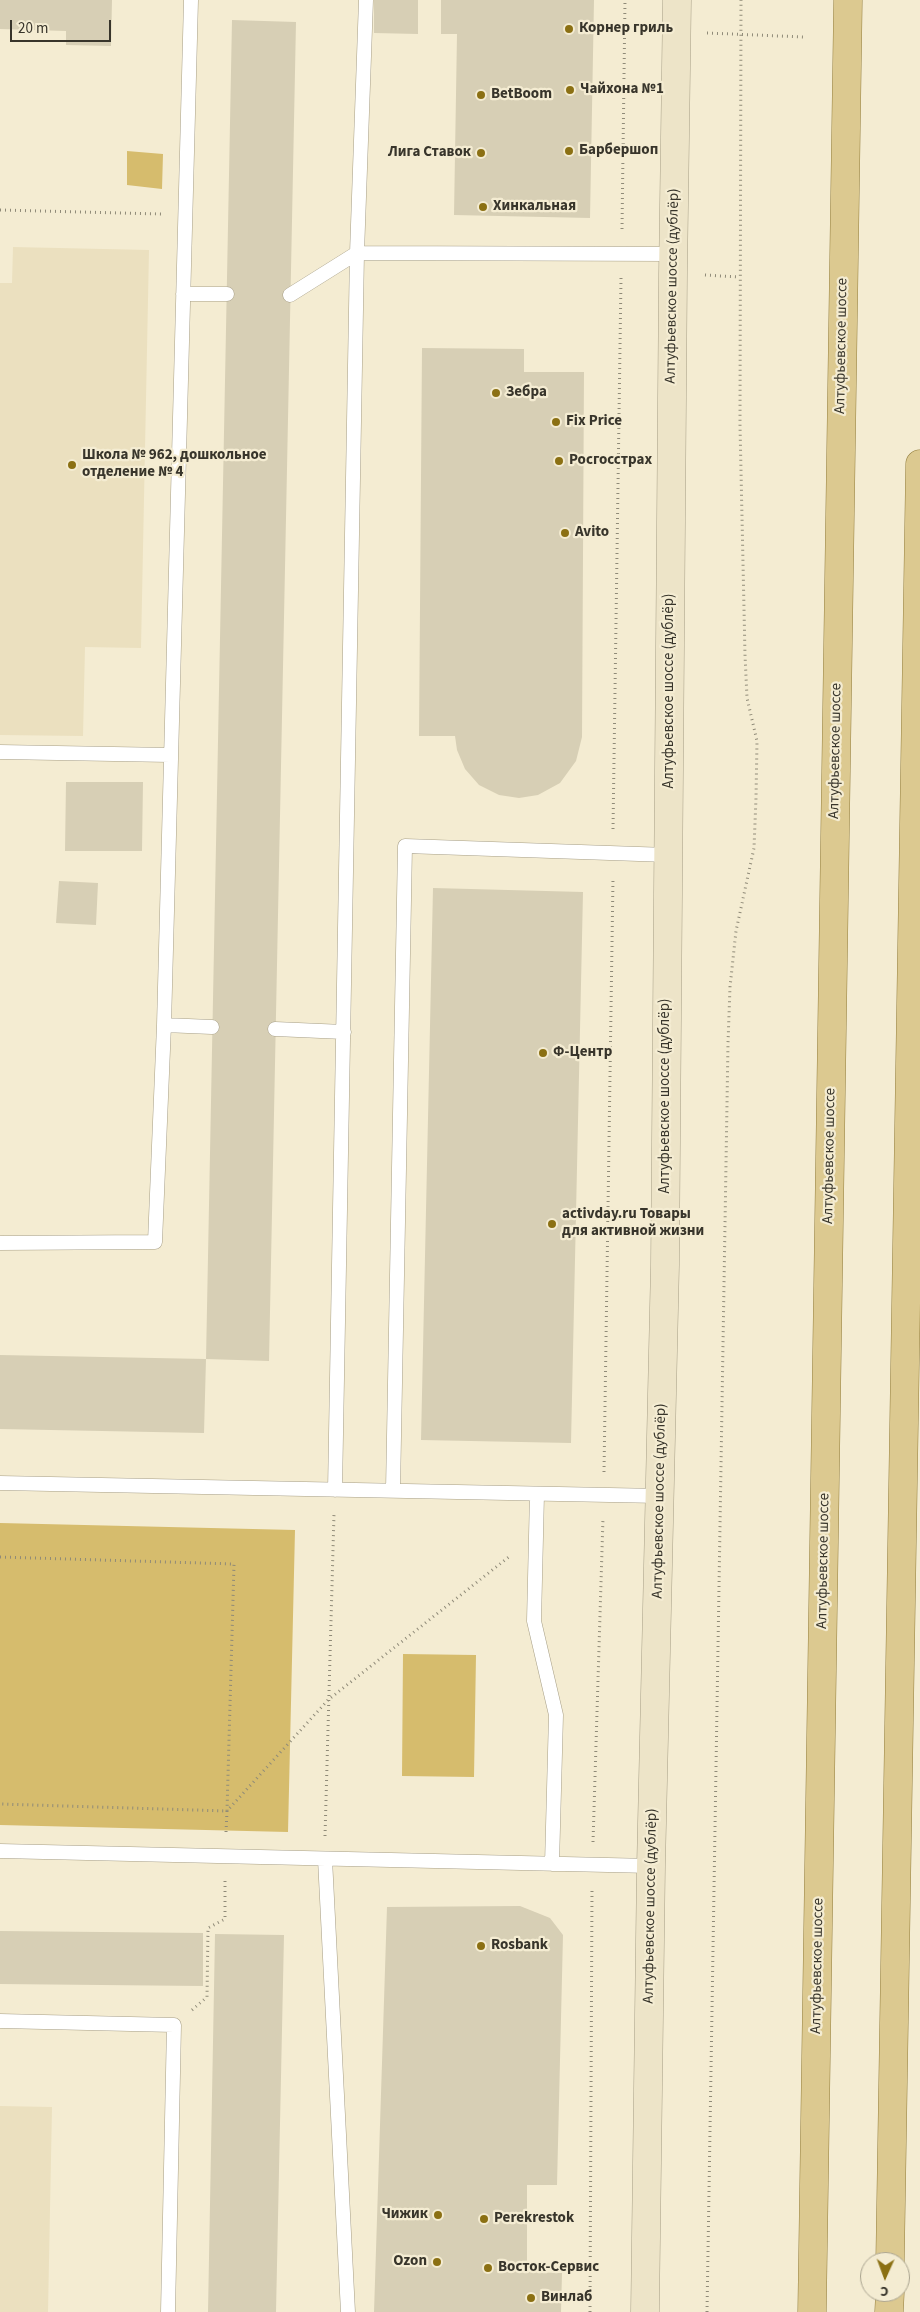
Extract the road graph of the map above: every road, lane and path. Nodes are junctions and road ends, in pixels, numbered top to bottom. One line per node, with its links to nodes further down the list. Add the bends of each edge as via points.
1 (191, 0): 11 (lane)
2 (366, 0): 12 (lane)
3 (625, 0): 13 (path)
4 (677, 0): 7 (main road, Алтуфьевское шоссе (дублёр))
5 (741, 0): 8 (path)
6 (848, 0): 53 (main road, Алтуфьевское шоссе)
7 (677, 32): 8 (path); 14 (main road, Алтуфьевское шоссе (дублёр))
8 (741, 34): 9 (path); 52 (path, via 743,585 747,698 757,740 754,848 736,930 728,1034)
9 (804, 37)
10 (0, 210): 11 (path)
11 (184, 215): 15 (lane)
12 (357, 253): 13 (lane); 17 (lane); 26 (lane)
13 (622, 253): 14 (lane); 21 (path)
14 (673, 254): 22 (main road, Алтуфьевское шоссе (дублёр))
15 (183, 294): 16 (lane); 20 (lane)
16 (227, 294)
17 (290, 295)
18 (920, 464): 47 (main road)
19 (0, 752): 20 (lane)
20 (170, 755): 23 (lane)
21 (613, 853): 22 (lane); 30 (lane, via 406,846); 32 (path)
22 (668, 855): 33 (main road, Алтуфьевское шоссе (дублёр))
23 (164, 1025): 24 (lane); 27 (lane, via 155,1242)
24 (212, 1027)
25 (275, 1029): 26 (lane)
26 (344, 1032): 29 (lane)
27 (0, 1243)
28 (0, 1483): 29 (lane)
29 (335, 1490): 30 (lane); 36 (path)
30 (392, 1490): 31 (lane)
31 (536, 1494): 32 (lane); 34 (lane)
32 (604, 1495): 33 (lane); 43 (path)
33 (660, 1496): 44 (main road, Алтуфьевское шоссе (дублёр))
34 (536, 1536): 36 (path); 42 (lane, via 534,1621 556,1715)
35 (0, 1557): 38 (path, via 234,1564)
36 (328, 1700): 38 (path); 41 (path)
37 (0, 1804): 38 (path)
38 (227, 1810): 40 (path)
39 (0, 1852): 40 (lane)
40 (225, 1856): 41 (lane); 46 (path, via 226,1919 208,1928 208,1997)
41 (325, 1859): 42 (lane); 49 (lane)
42 (552, 1864): 43 (lane)
43 (592, 1865): 44 (lane); 50 (path)
44 (651, 1866): 51 (main road, Алтуфьевское шоссе (дублёр))
45 (0, 2021): 46 (lane)
46 (174, 2025): 48 (lane)
47 (890, 2252)
48 (168, 2312)
49 (348, 2312)
50 (590, 2312)
51 (645, 2312)
52 (707, 2312)
53 (812, 2312)

